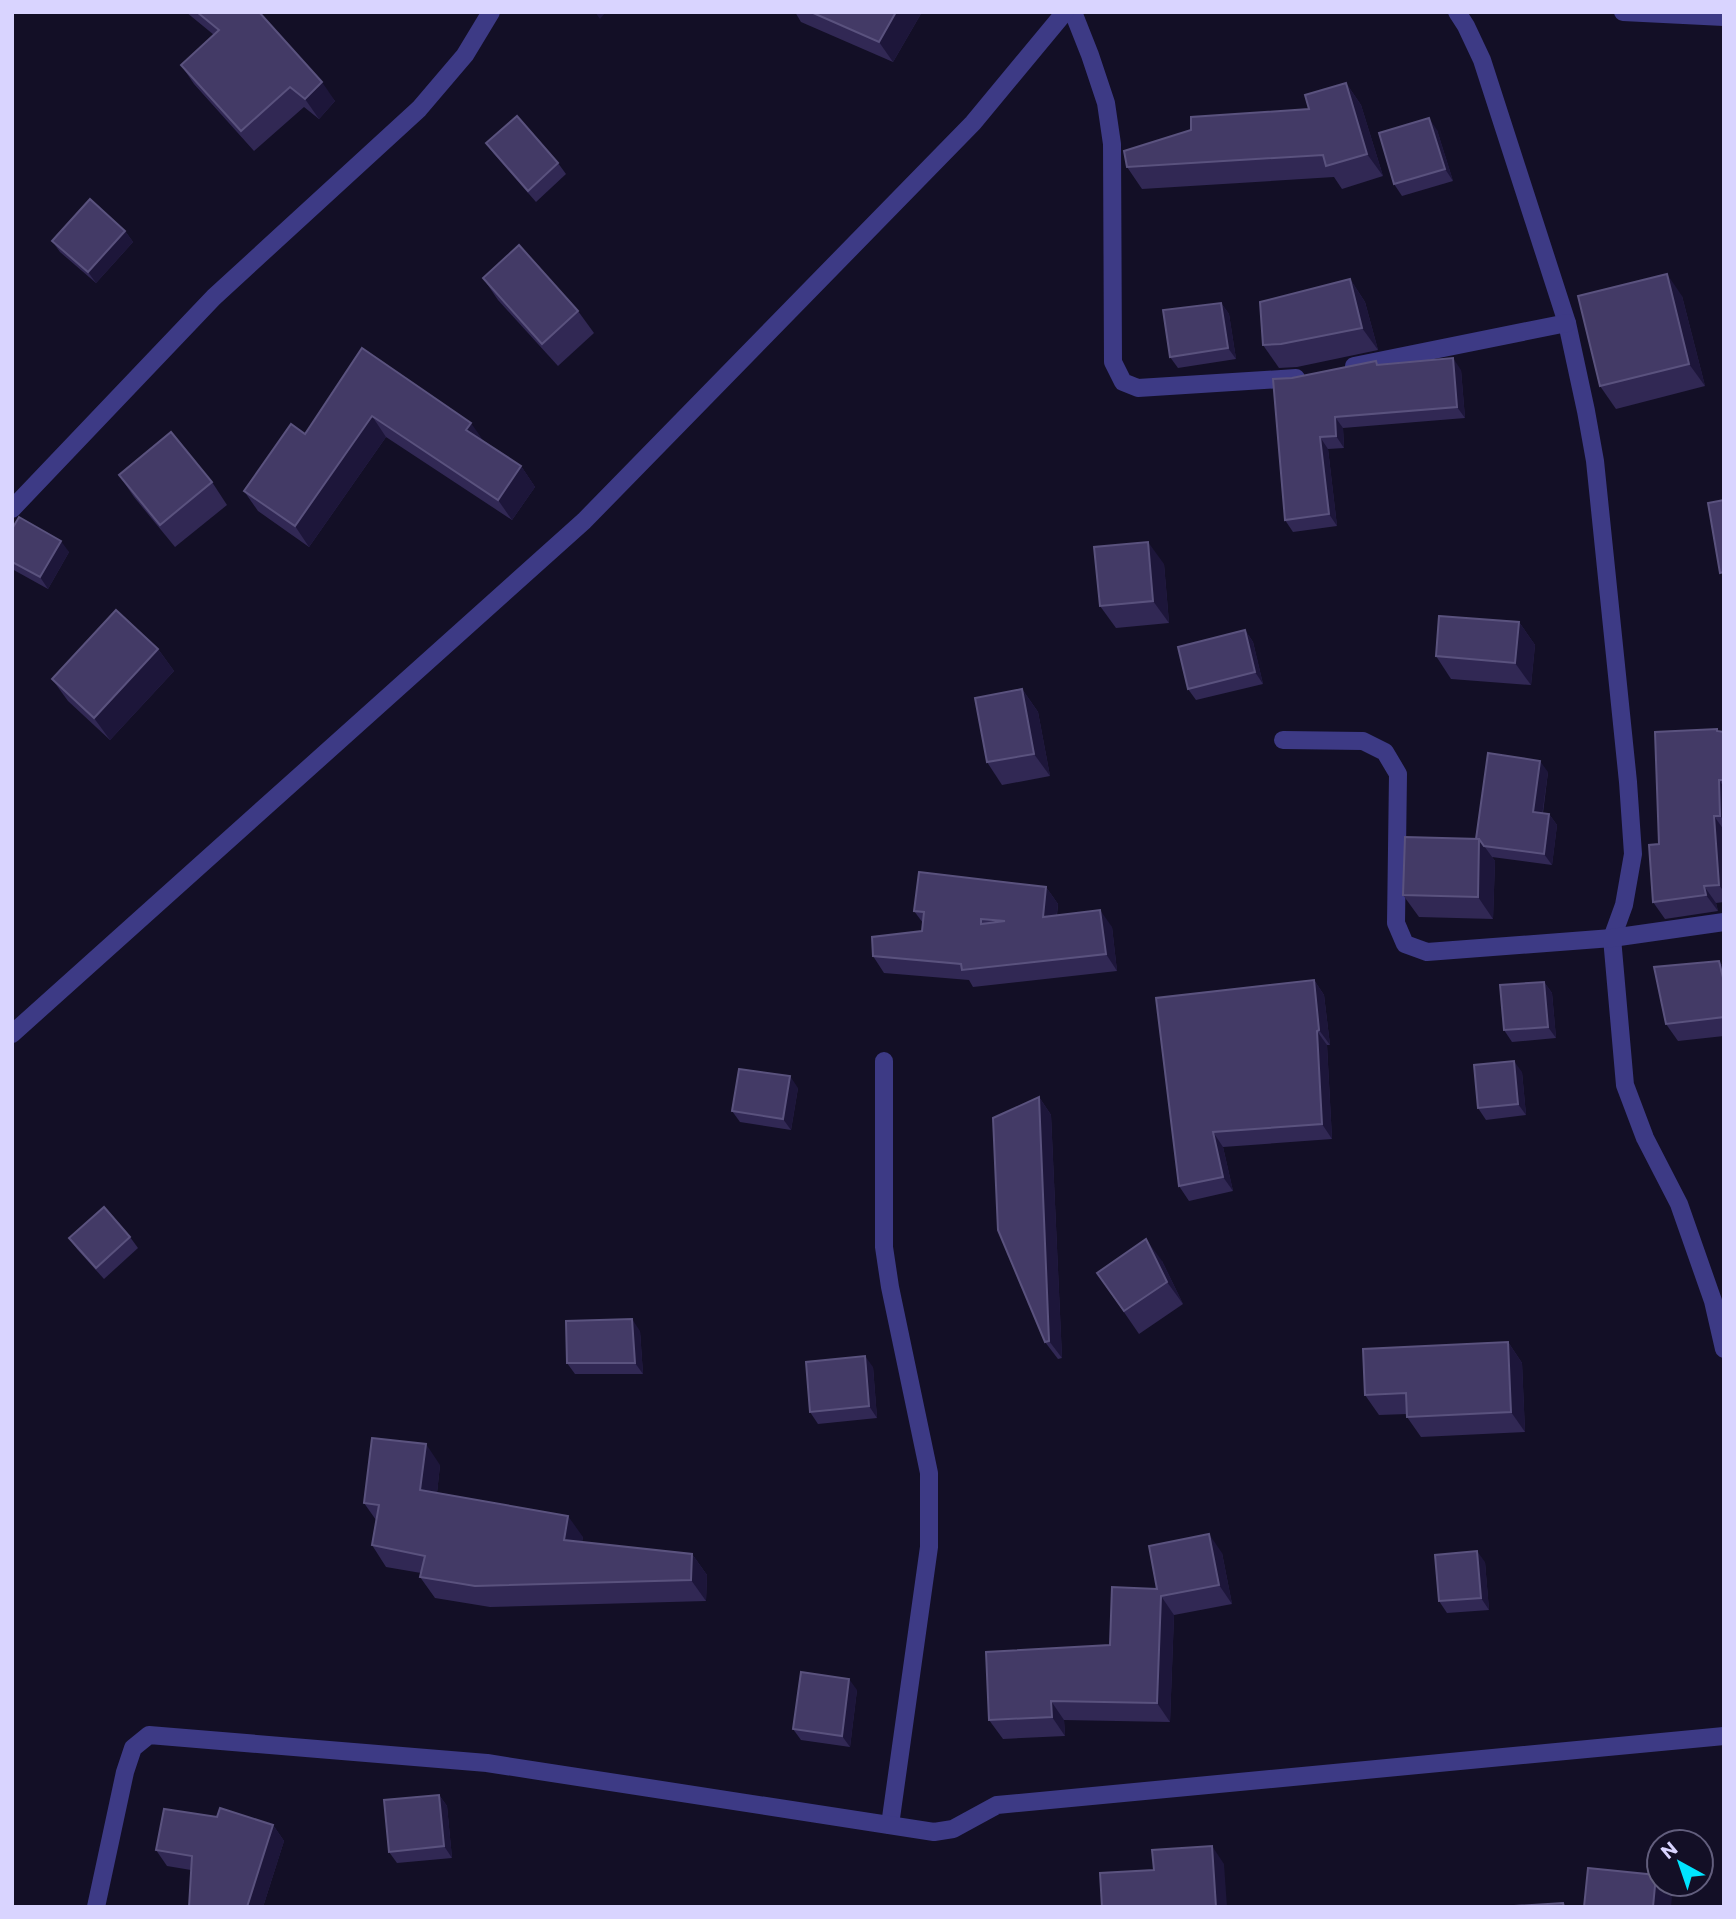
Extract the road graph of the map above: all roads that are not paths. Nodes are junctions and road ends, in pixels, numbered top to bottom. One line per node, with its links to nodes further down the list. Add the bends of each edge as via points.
1 (491, 12): 10 (street, via 465,55 419,109 214,297)
2 (1065, 12): 14 (street, via 973,123 584,521)
3 (1073, 12): 9 (street, via 1106,103 1113,362 1123,382 1138,388)
4 (1457, 12): 7 (street, via 1482,60)
5 (1623, 12): 6 (street)
6 (1724, 17)
7 (1567, 323): 8 (street); 13 (street, via 1595,461 1628,782 1633,854)
8 (1338, 370)
9 (1311, 375)
10 (12, 509)
11 (1283, 740): 13 (street, via 1363,741 1385,751 1398,774 1396,923 1405,944 1427,952)
12 (1724, 922): 13 (street)
13 (1612, 938): 16 (street, via 1625,1085 1645,1138 1679,1204 1713,1301)
14 (12, 1034)
15 (884, 1061): 18 (street, via 884,1247 929,1473 929,1547)
16 (1724, 1349)
17 (1724, 1737): 18 (street, via 997,1805 953,1829 934,1832)
18 (890, 1825): 19 (street, via 487,1763 149,1735 133,1748 125,1772)
19 (96, 1907)

